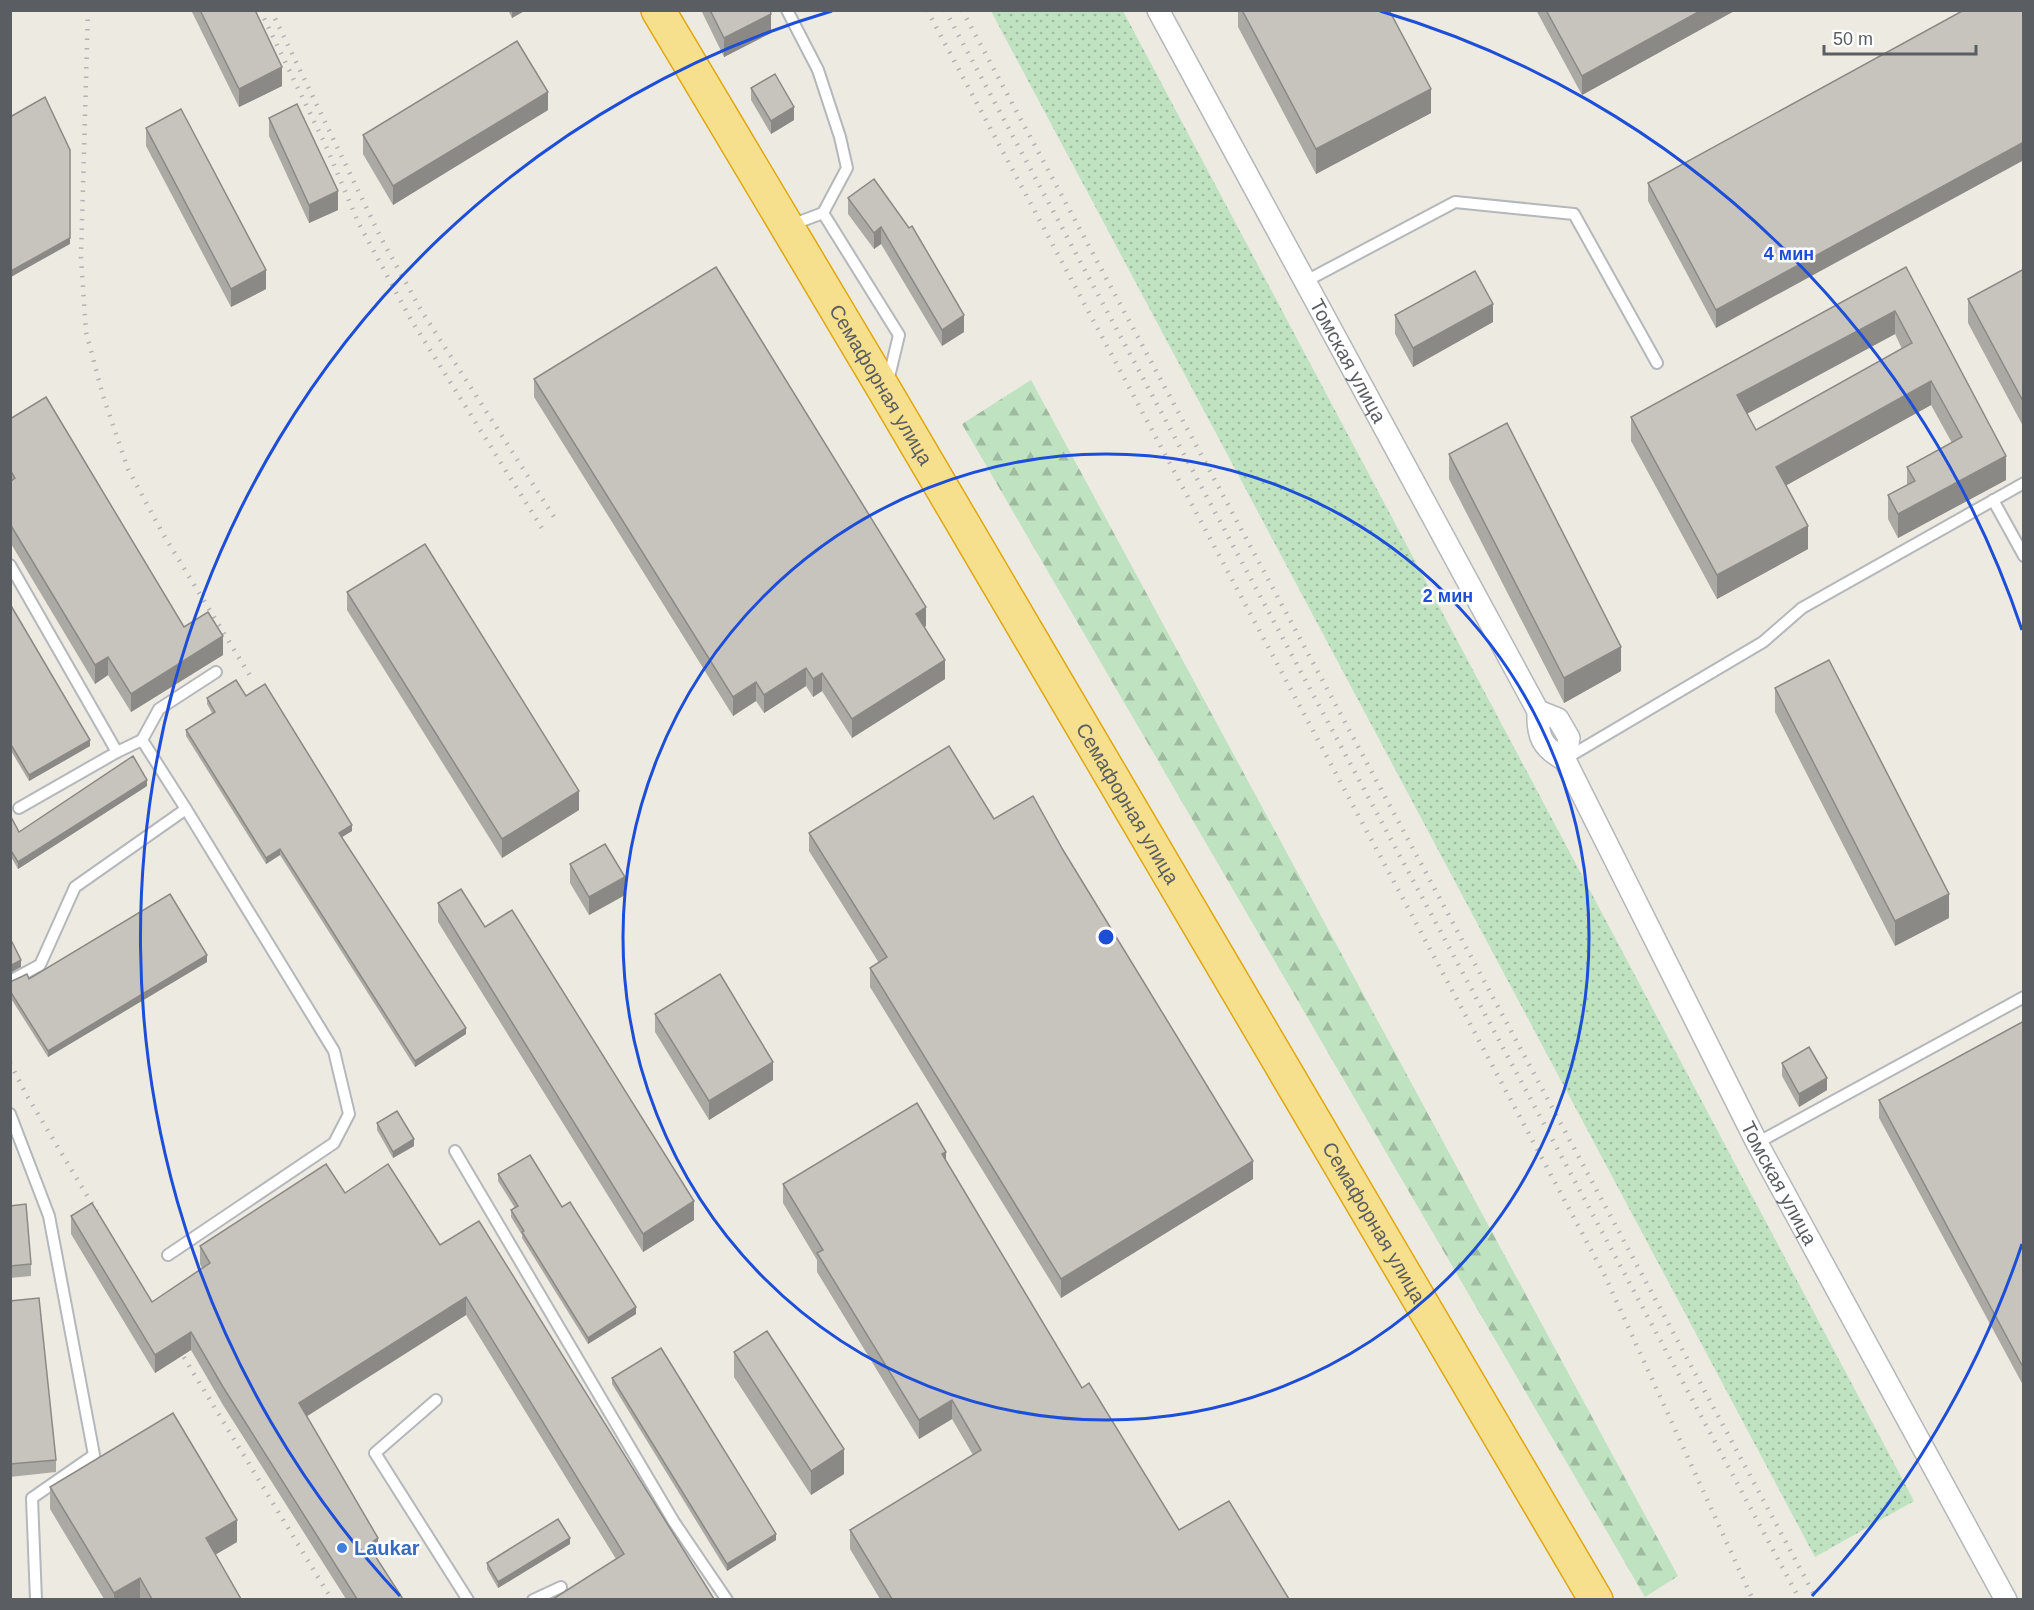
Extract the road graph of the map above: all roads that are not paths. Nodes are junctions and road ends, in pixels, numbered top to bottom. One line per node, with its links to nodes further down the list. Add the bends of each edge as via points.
1 (658, 10): 5 (highway, Семафорная улица)
2 (787, 10): 4 (lane, via 818,70 847,168)
3 (1158, 10): 6 (street, Томская улица)
4 (823, 213): 5 (lane); 8 (lane, via 899,335)
5 (787, 227): 8 (highway, Семафорная улица)
6 (1306, 281): 7 (lane, via 1455,202 1574,214); 16 (street, Томская улица, via 1538,711 1558,719 1569,738)
7 (1657, 363)
8 (885, 391): 31 (highway, Семафорная улица)
9 (2024, 483): 10 (lane)
10 (1993, 500): 11 (lane); 16 (lane, via 1802,608 1762,642)
11 (2024, 556)
12 (10, 565): 15 (lane)
13 (216, 672): 14 (lane, via 159,709)
14 (142, 740): 15 (lane); 18 (lane)
15 (117, 752): 17 (lane)
16 (1565, 760): 22 (street, Томская улица)
17 (19, 808)
18 (186, 809): 19 (lane, via 75,887 40,965); 24 (lane, via 334,1051 349,1114 334,1143)
19 (10, 981)
20 (2024, 997): 22 (lane)
21 (10, 1114): 27 (lane, via 49,1216 94,1455 32,1498)
22 (1757, 1143): 32 (street, Томская улица)
23 (455, 1151): 30 (lane, via 674,1522)
24 (168, 1255)
25 (436, 1400): 28 (lane, via 375,1454)
26 (561, 1587): 29 (lane)
27 (36, 1599)
28 (468, 1599)
29 (533, 1599)
30 (728, 1599)
31 (1596, 1599)
32 (2006, 1599)

